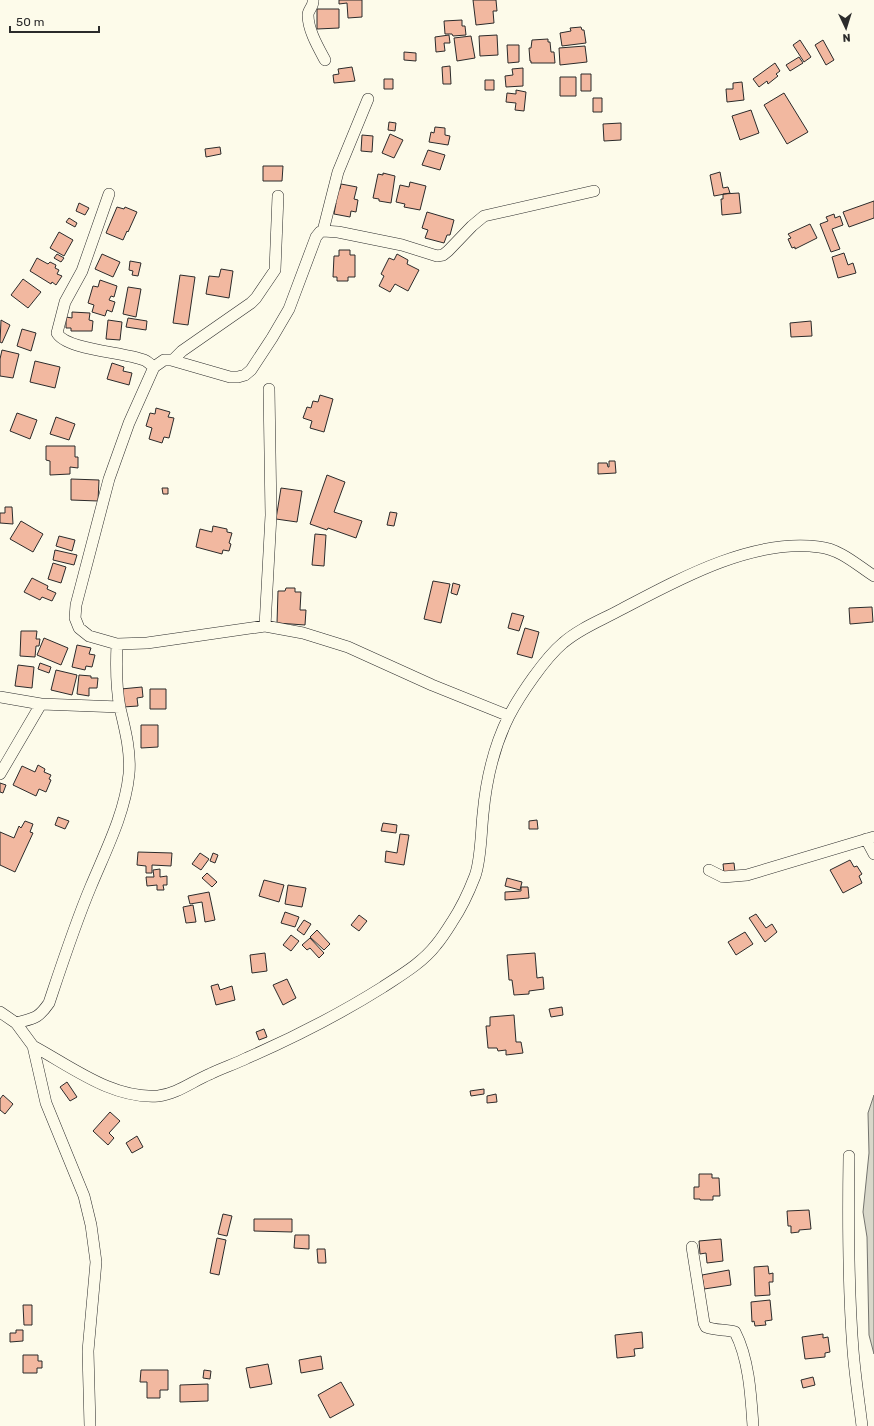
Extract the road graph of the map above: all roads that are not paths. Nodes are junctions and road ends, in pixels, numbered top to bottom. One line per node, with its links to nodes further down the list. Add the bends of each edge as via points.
1 (313, 0): 2 (street, via 308,14 313,36)
2 (325, 60)
3 (368, 99): 7 (street, via 338,172)
4 (594, 191): 7 (street, via 484,216 443,255 436,256 402,245)
5 (109, 194): 9 (street, via 82,271 65,302 57,334 80,346 144,360)
6 (278, 196): 8 (street, via 273,274 251,303)
7 (323, 231): 8 (street, via 316,237 289,309 251,370 245,375 230,377)
8 (173, 360): 9 (street, via 164,360)
9 (154, 367): 13 (street, via 129,423 109,479 76,605 75,618 79,628 90,636)
10 (269, 389): 12 (street, via 271,515)
11 (874, 576): 17 (street, via 842,554 823,547 795,545 757,551 712,564 588,626 563,643 526,688)
12 (265, 626): 13 (street, via 147,643); 17 (street, via 303,633 348,646 432,685)
13 (117, 644): 16 (street)
14 (0, 697): 15 (street)
15 (41, 704): 16 (street); 18 (street)
16 (120, 707): 23 (street, via 129,766 124,801 49,1003 41,1014)
17 (509, 716): 24 (street, via 495,750 487,783 475,874 454,920 435,947 406,972 358,1003 316,1025 249,1058 160,1096 138,1095 114,1088 78,1073)
18 (0, 774)
19 (870, 838): 20 (street); 21 (street, via 747,874 723,876)
20 (874, 854)
21 (709, 870)
22 (0, 1012): 23 (street)
23 (16, 1023): 24 (street)
24 (33, 1046): 27 (street, via 46,1102 84,1196 92,1233 96,1262 88,1351)
25 (849, 1156): 29 (street, via 849,1280 853,1351)
26 (692, 1247): 28 (street, via 706,1327 713,1330 729,1330 735,1332 738,1337 751,1398)
27 (90, 1426)
28 (753, 1426)
29 (862, 1426)

